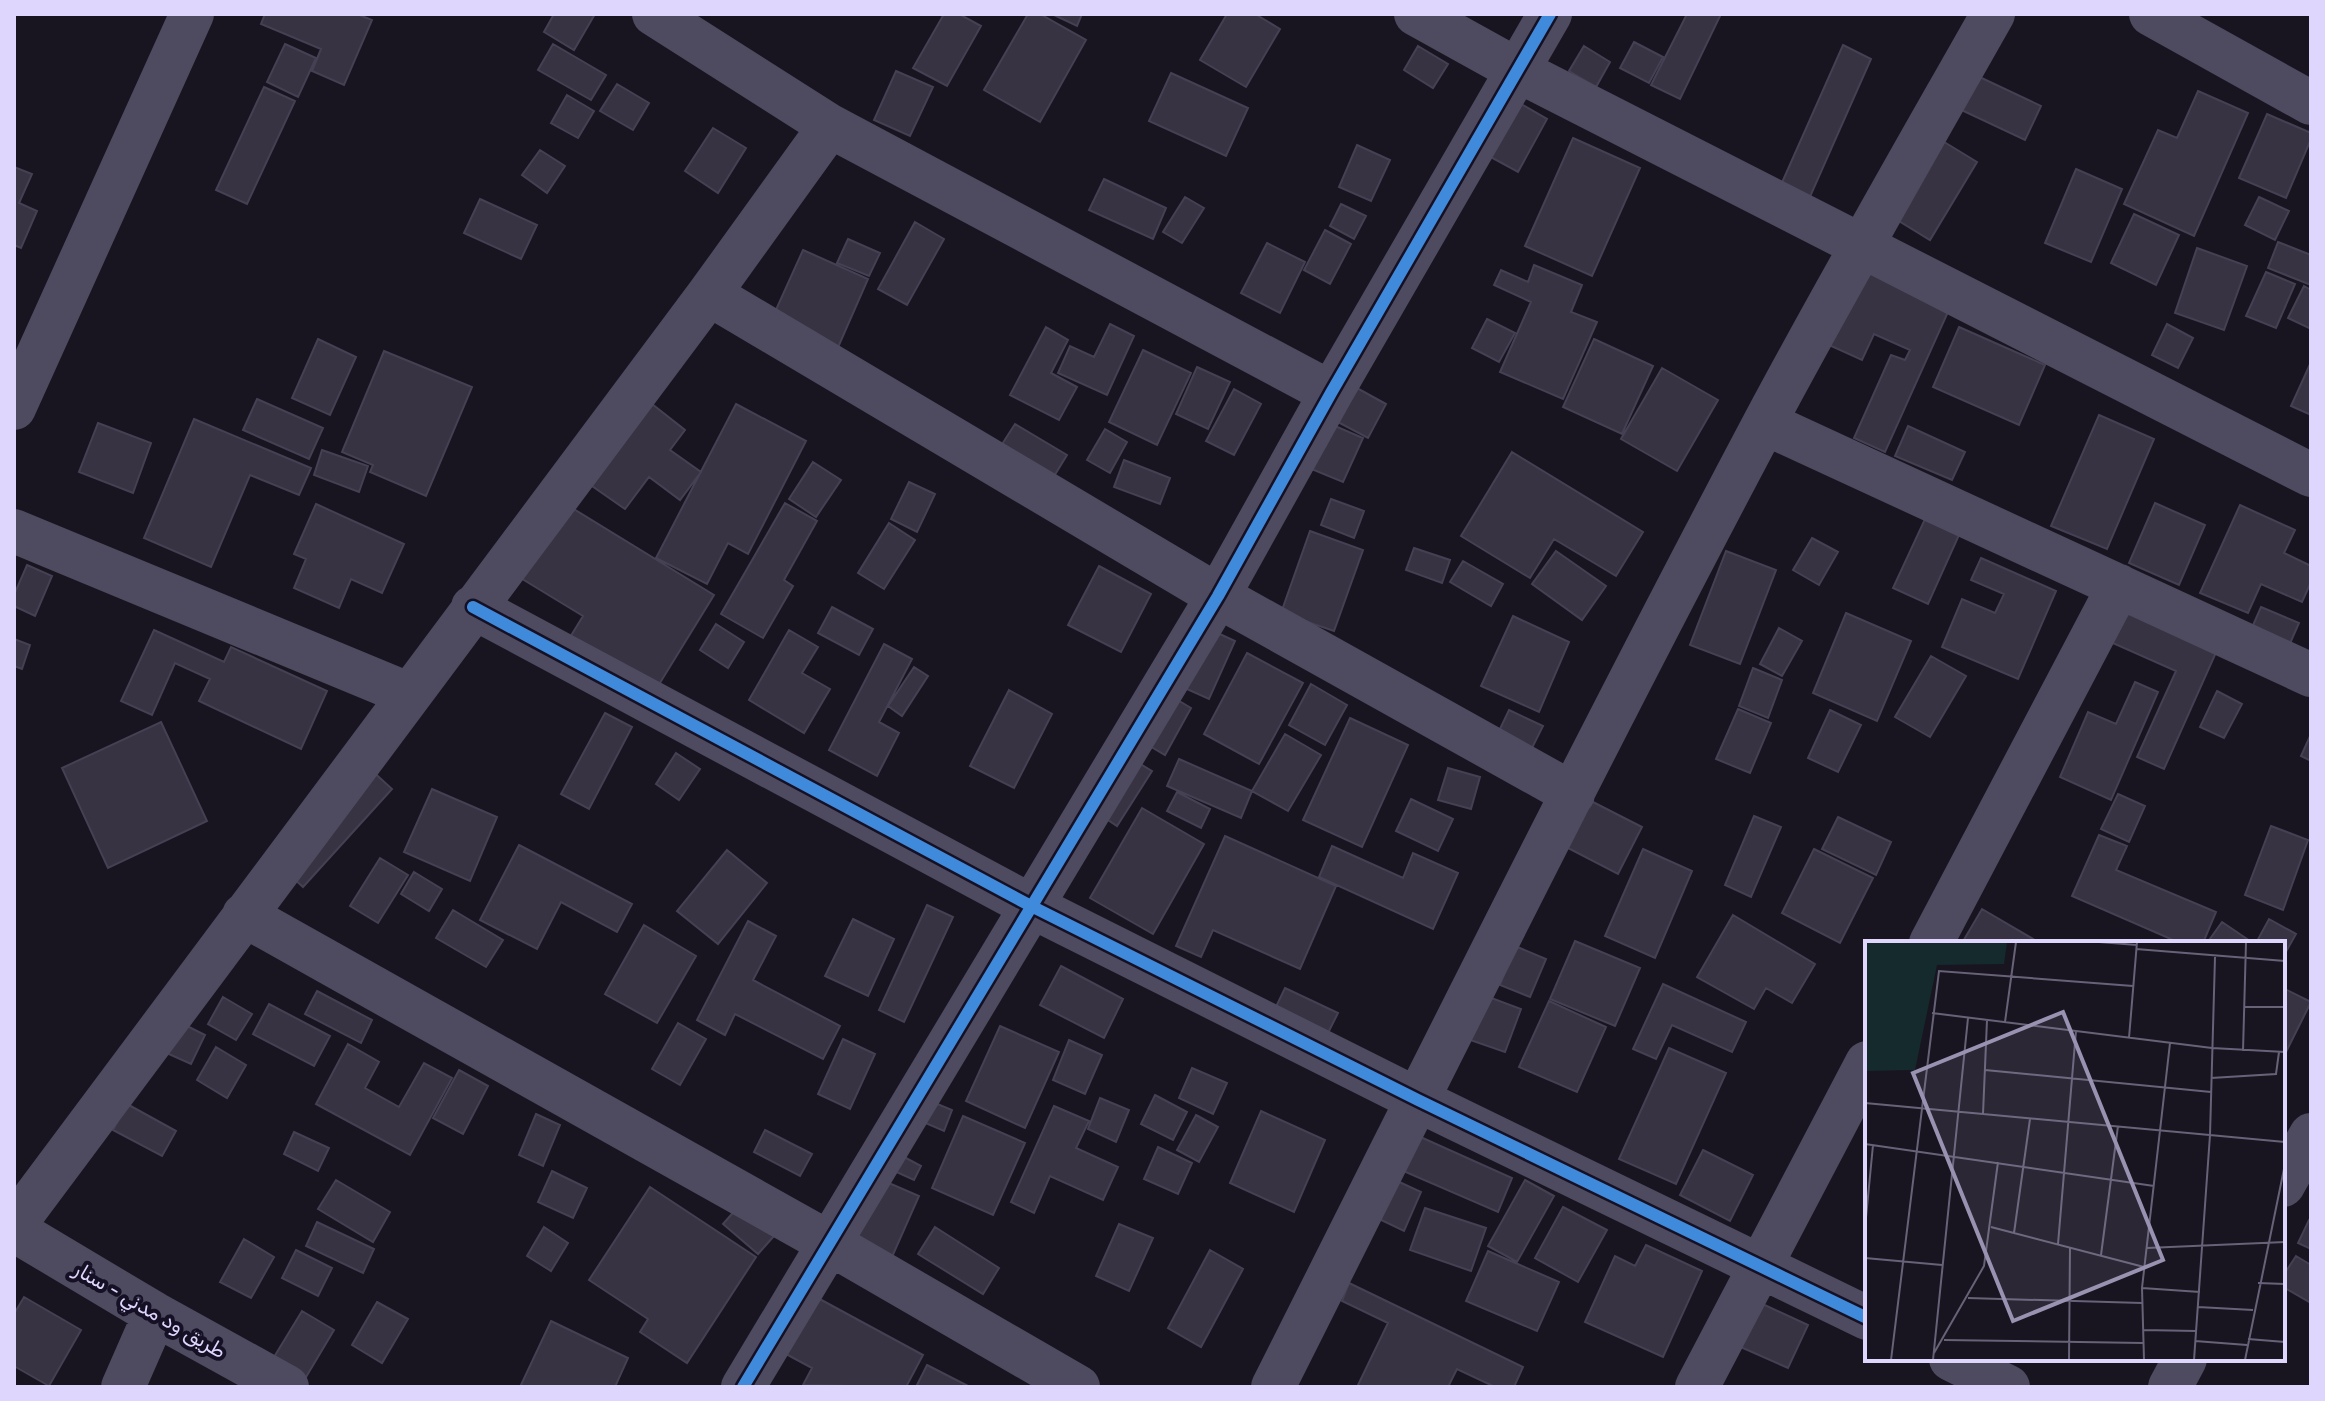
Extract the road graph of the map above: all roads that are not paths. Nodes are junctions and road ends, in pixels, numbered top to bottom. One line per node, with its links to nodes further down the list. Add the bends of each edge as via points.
1 (192, 14): 13 (street)
2 (654, 14): 9 (street)
3 (1416, 14): 7 (street)
4 (1550, 14): 7 (street)
5 (1993, 14): 10 (street)
6 (2151, 14): 8 (street)
7 (1517, 70): 10 (street); 12 (street)
8 (2311, 103)
9 (830, 126): 11 (street); 12 (street)
10 (1861, 246): 14 (street); 15 (street)
11 (709, 294): 18 (street); 19 (street)
12 (1331, 393): 18 (street)
13 (14, 408)
14 (1765, 423): 17 (street); 22 (street)
15 (2311, 475)
16 (14, 531): 21 (street)
17 (2119, 586): 20 (street); 25 (street)
18 (1218, 596): 22 (street); 23 (street)
19 (473, 607): 21 (street); 23 (street)
20 (2311, 675)
21 (408, 694): 24 (street)
22 (1573, 794): 27 (street)
23 (1031, 906): 27 (street); 31 (street)
24 (244, 915): 30 (street); 31 (street)
25 (1932, 941)
26 (1865, 1067): 32 (street)
27 (1418, 1100): 32 (street); 41 (street)
28 (2311, 1135): 29 (street)
29 (2285, 1181)
30 (14, 1228): 33 (street, طريق ود مدني - سنار)
31 (829, 1243): 39 (street); 40 (street)
32 (1760, 1266): 34 (street); 42 (street)
33 (155, 1314): 37 (street); 38 (street, طريق ود مدني - سنار)
34 (1865, 1317)
35 (1955, 1361): 43 (street)
36 (2184, 1361): 44 (street)
37 (123, 1387)
38 (287, 1387)
39 (743, 1387)
40 (1078, 1387)
41 (1273, 1387)
42 (1697, 1387)
43 (2008, 1387)
44 (2170, 1387)

